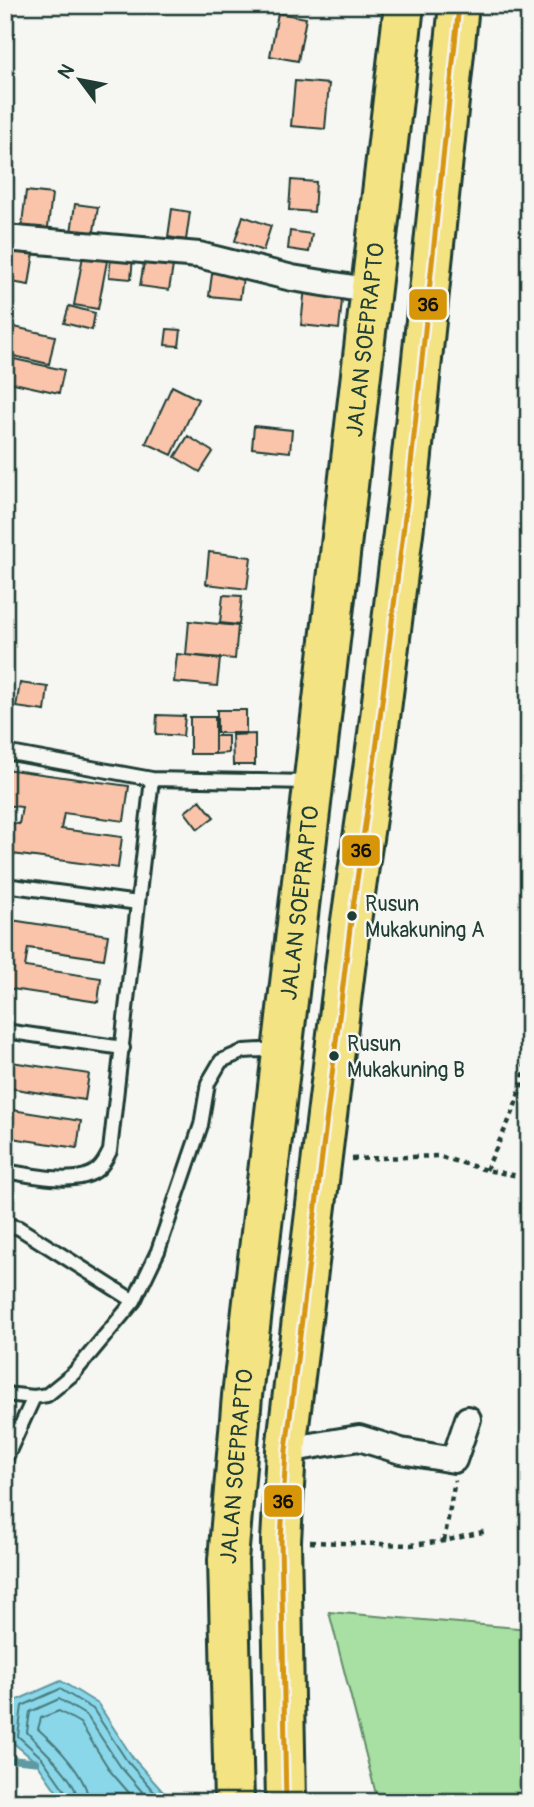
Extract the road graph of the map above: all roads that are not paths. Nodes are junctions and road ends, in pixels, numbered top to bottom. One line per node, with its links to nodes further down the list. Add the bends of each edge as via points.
1 (404, 5): 4 (highway, JALAN SOEPRAPTO)
2 (459, 5): 19 (highway, JALAN SOEPRAPTO, via 408,493)
3 (5, 239): 4 (street, via 199,255 292,278)
4 (372, 291): 7 (highway, JALAN SOEPRAPTO)
5 (5, 752): 6 (lane)
6 (152, 779): 7 (lane); 9 (lane)
7 (312, 782): 12 (highway, JALAN SOEPRAPTO)
8 (5, 885): 9 (lane)
9 (138, 903): 11 (lane)
10 (5, 1031): 11 (lane)
11 (122, 1048): 13 (lane, via 110,1151 97,1170 83,1177 58,1179)
12 (283, 1049): 15 (lane, via 244,1051 221,1062 208,1083 201,1125 159,1251); 21 (highway, JALAN SOEPRAPTO, via 243,1382 228,1560)
13 (5, 1171)
14 (5, 1224): 15 (lane, via 19,1228)
15 (134, 1301): 17 (lane, via 74,1373 47,1395)
16 (5, 1394): 17 (lane)
17 (34, 1397): 20 (lane)
18 (468, 1419): 19 (street, via 454,1460 359,1438)
19 (286, 1450): 22 (highway, JALAN SOEPRAPTO, via 281,1541)
20 (5, 1460)
21 (234, 1802)
22 (286, 1802)

